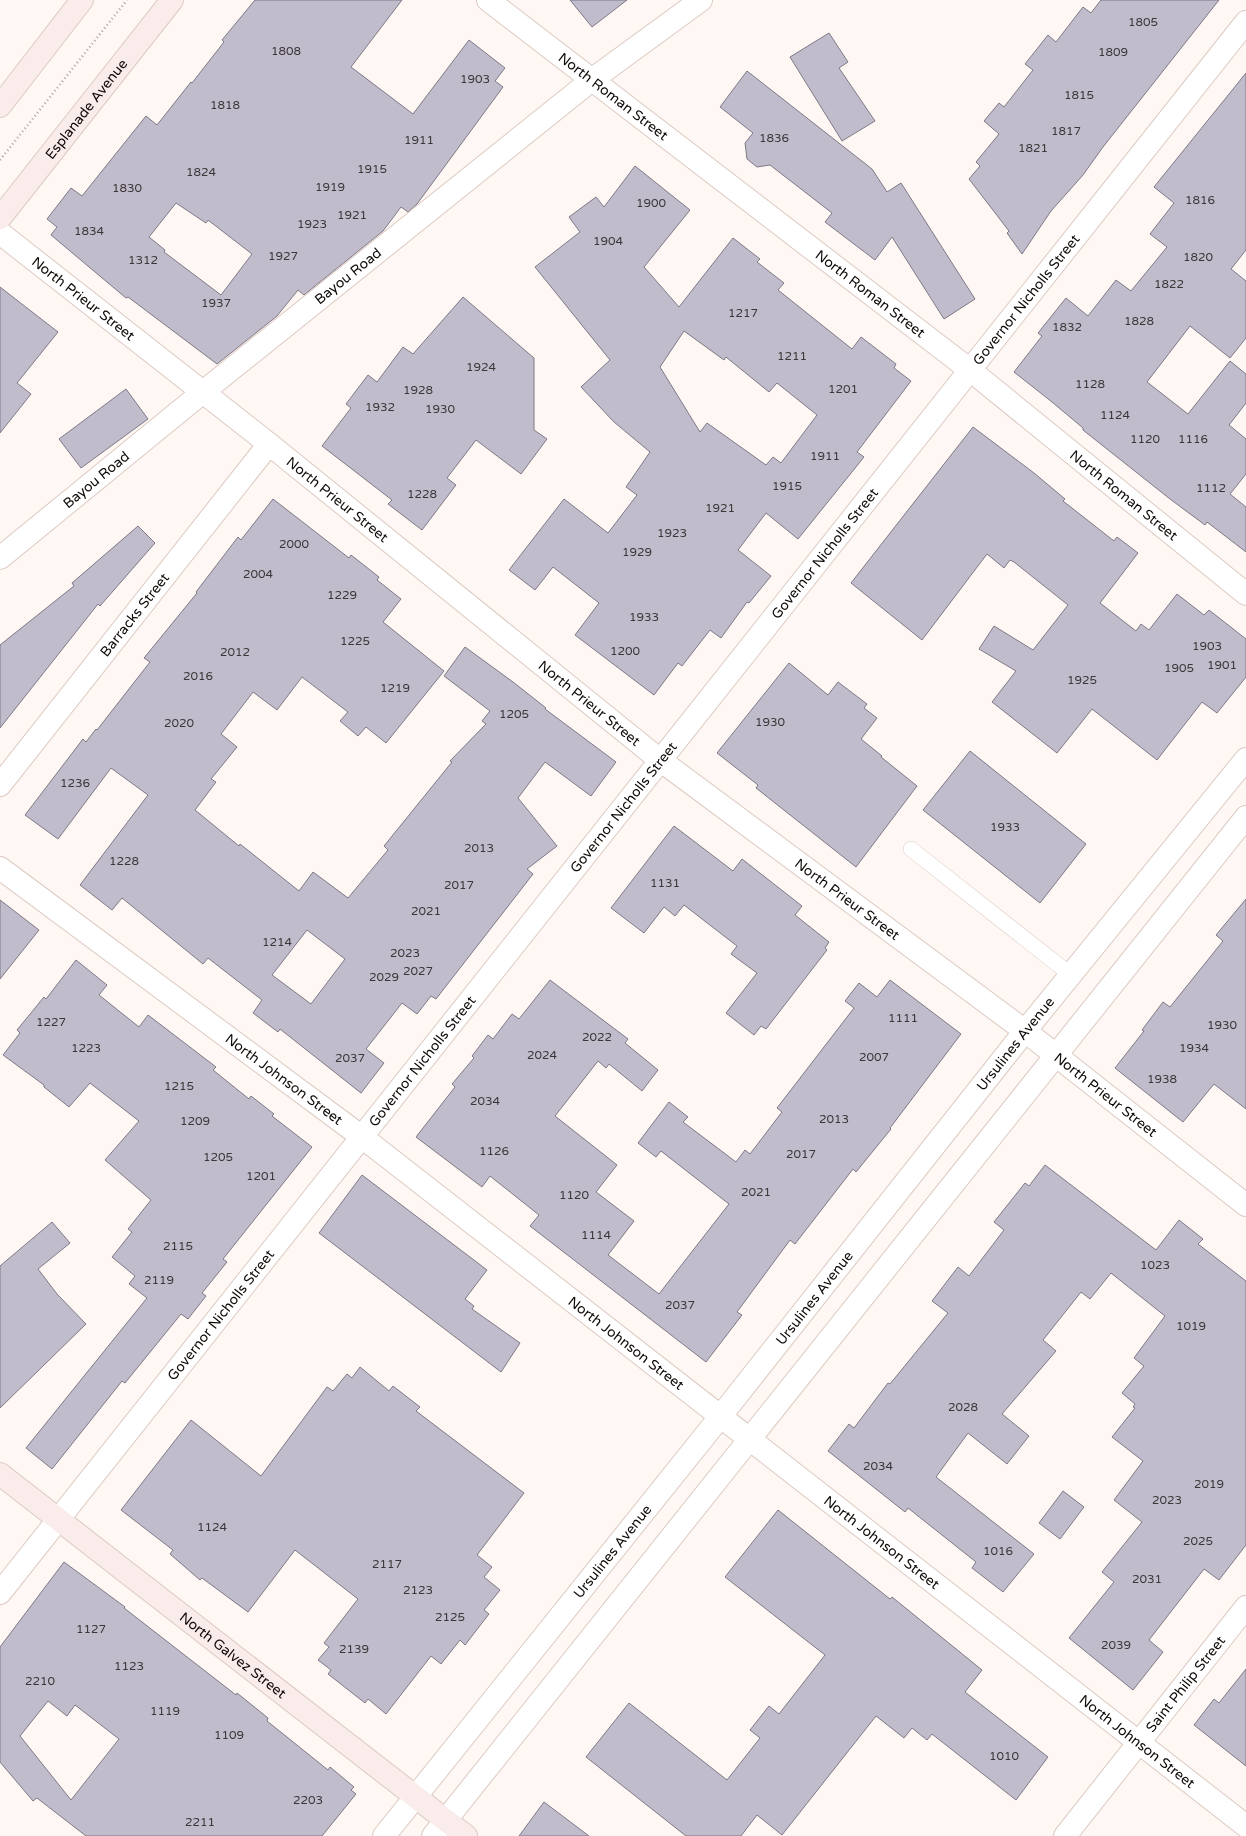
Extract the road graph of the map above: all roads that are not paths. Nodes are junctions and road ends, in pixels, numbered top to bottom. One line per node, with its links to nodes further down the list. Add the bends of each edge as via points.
1 (82, 0): 7 (street)
2 (172, 0): 8 (street, Esplanade Avenue)
3 (488, 0): 6 (street, North Roman Street)
4 (701, 0): 6 (street, Bayou Road)
5 (1246, 22): 10 (street, Governor Nicholls Street)
6 (593, 79): 10 (street, North Roman Street); 11 (street, Bayou Road)
7 (0, 106)
8 (0, 218)
9 (0, 233): 11 (street, North Prieur Street)
10 (970, 370): 14 (street, North Roman Street); 15 (street, Governor Nicholls Street)
11 (203, 392): 12 (street, North Prieur Street); 13 (street, Bayou Road)
12 (269, 444): 15 (street, North Prieur Street); 17 (street, Barracks Street)
13 (0, 558)
14 (1246, 594)
15 (660, 760): 22 (street, North Prieur Street); 24 (street, Governor Nicholls Street)
16 (1246, 760): 21 (street, Ursulines Avenue)
17 (0, 785)
18 (1246, 817): 23 (street)
19 (911, 849): 21 (lane)
20 (0, 868): 24 (street, North Johnson Street)
21 (1071, 974): 22 (street, Ursulines Avenue)
22 (1025, 1031): 23 (street, North Prieur Street); 26 (street, Ursulines Avenue)
23 (1056, 1055): 25 (street, North Prieur Street); 27 (street)
24 (362, 1137): 26 (street, North Johnson Street); 29 (street, Governor Nicholls Street)
25 (1246, 1205)
26 (720, 1417): 27 (street, North Johnson Street); 33 (street, Ursulines Avenue)
27 (749, 1440): 32 (street, North Johnson Street); 35 (street)
28 (0, 1474): 29 (street, North Galvez Street)
29 (58, 1519): 30 (street, Governor Nicholls Street); 33 (street, North Galvez Street)
30 (0, 1592)
31 (1246, 1607): 32 (street, Saint Philip Street)
32 (1139, 1743): 34 (street, North Johnson Street); 38 (street, Saint Philip Street)
33 (415, 1796): 35 (street, North Galvez Street); 36 (street, Ursulines Avenue)
34 (1246, 1826)
35 (439, 1828): 37 (street, North Galvez Street)
36 (384, 1836)
37 (466, 1836)
38 (1065, 1836)

